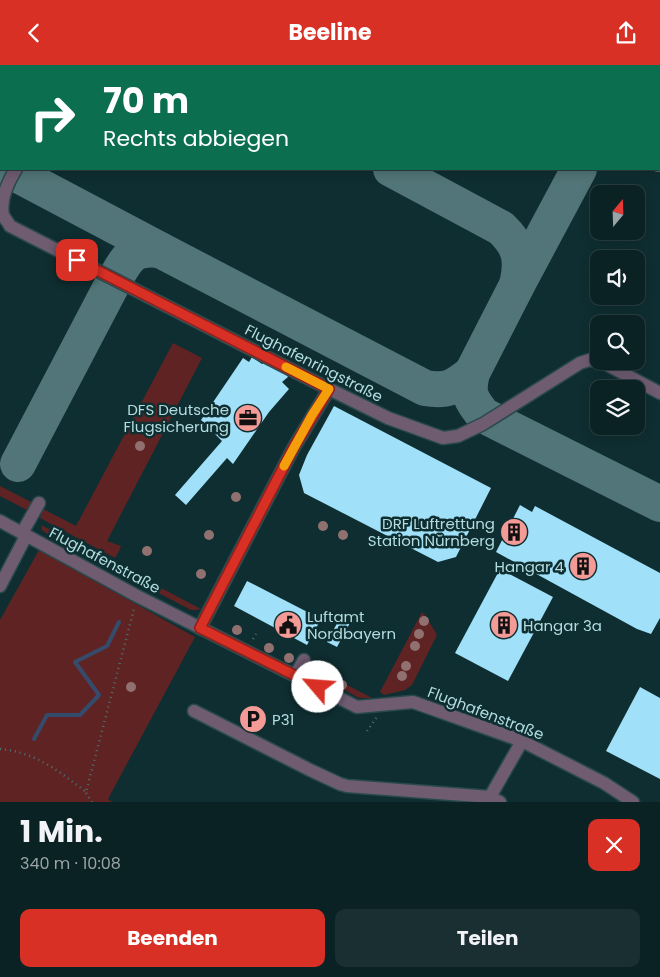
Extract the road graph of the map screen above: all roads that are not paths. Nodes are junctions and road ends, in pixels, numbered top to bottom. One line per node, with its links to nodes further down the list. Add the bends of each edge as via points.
1 (15, 170): 2 (lane, Flughafenringstraße, via 1,202 2,214 10,225)
2 (329, 389): 3 (lane, Flughafenringstraße, via 388,418 443,438 458,436 483,424 589,360 602,362); 8 (lane, via 294,447)
3 (660, 393)
4 (40, 503): 6 (lane)
5 (0, 521): 6 (lane, Flughafenstraße)
6 (24, 535): 7 (lane); 8 (lane, Flughafenstraße)
7 (0, 586)
8 (200, 628): 10 (lane, Flughafenstraße)
9 (304, 660): 10 (lane)
10 (295, 676): 12 (lane, Flughafenstraße, via 357,707 413,702)
11 (194, 711): 13 (lane, via 340,784)
12 (522, 741): 13 (lane); 14 (lane, Flughafenstraße, via 604,783)
13 (495, 799)
14 (633, 802)

